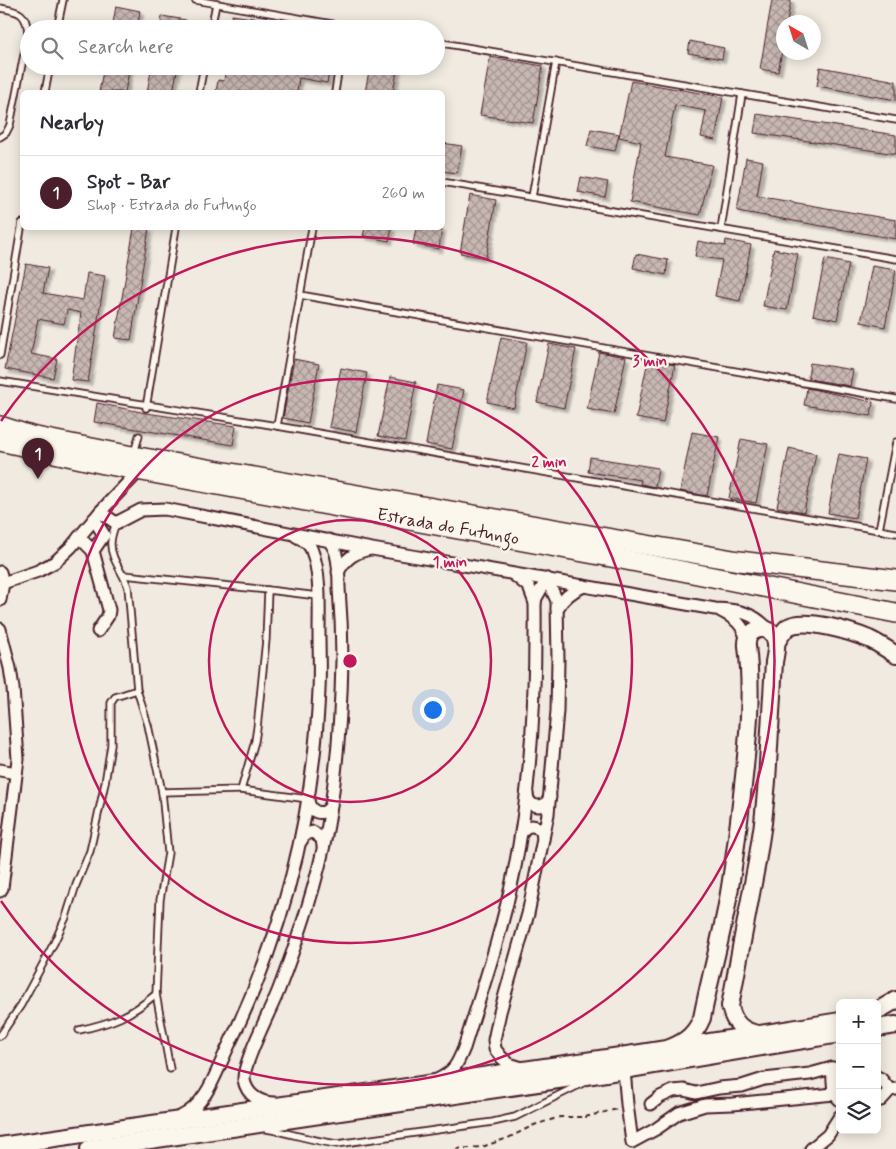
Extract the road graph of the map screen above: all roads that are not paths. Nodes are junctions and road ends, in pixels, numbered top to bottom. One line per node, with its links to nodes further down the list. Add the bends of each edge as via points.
1 (63, 0): 6 (lane)
2 (195, 0): 3 (lane)
3 (216, 4): 7 (lane); 8 (lane)
4 (0, 8): 5 (lane, via 13,10)
5 (26, 20)
6 (59, 20)
7 (213, 20)
8 (303, 20)
9 (445, 44): 10 (lane)
10 (556, 62): 18 (lane); 22 (lane)
11 (20, 74): 20 (lane, via 10,125)
12 (48, 75): 15 (lane)
13 (202, 75): 16 (lane)
14 (338, 75): 17 (lane)
15 (45, 90)
16 (199, 90)
17 (335, 90)
18 (742, 94): 19 (lane); 23 (lane)
19 (896, 120)
20 (0, 137)
21 (445, 182): 22 (lane)
22 (532, 197): 23 (lane)
23 (721, 229): 27 (lane)
24 (21, 230): 29 (lane)
25 (176, 230): 32 (lane)
26 (312, 230): 28 (lane)
27 (896, 259)
28 (300, 295): 31 (lane); 34 (lane)
29 (0, 355)
30 (0, 381): 32 (lane)
31 (896, 399)
32 (147, 406): 34 (lane)
33 (0, 426): 38 (main road, Estrada do Futungo)
34 (278, 426): 41 (lane)
35 (139, 436): 38 (lane)
36 (0, 441): 38 (main road, Estrada do Futungo, via 25,448)
37 (896, 442): 41 (lane)
38 (136, 463): 39 (street); 53 (main road, Estrada do Futungo, via 739,561); 62 (main road, Estrada do Futungo)
39 (97, 516): 40 (street); 44 (street); 47 (street, via 104,535)
40 (116, 523): 42 (street, via 141,510 165,509); 51 (lane, via 110,542 111,554)
41 (879, 530): 43 (lane)
42 (292, 533): 45 (street); 48 (street, via 312,550)
43 (896, 533)
44 (79, 537): 47 (street); 54 (street, via 55,562 38,571)
45 (329, 540): 46 (street); 48 (street, via 318,557); 49 (street, via 336,553)
46 (372, 549): 49 (street, via 350,556); 50 (street)
47 (93, 551): 68 (street, via 109,610)
48 (316, 568): 59 (street)
49 (338, 572): 82 (street, via 342,636 341,701)
50 (511, 573): 55 (street); 61 (street, via 529,587)
51 (124, 575): 58 (lane); 72 (lane, via 128,587)
52 (896, 576): 53 (main road)
53 (877, 577): 56 (main road, Estrada do Futungo)
54 (1, 578): 60 (street)
55 (548, 579): 57 (street); 61 (street); 64 (street, via 557,601)
56 (896, 580)
57 (584, 586): 63 (street); 64 (street, via 562,600)
58 (268, 590): 59 (lane); 75 (lane, via 257,728)
59 (318, 596): 79 (street, via 320,690)
60 (0, 600)
61 (535, 603): 77 (street, via 533,713)
62 (871, 608): 65 (main road, Estrada do Futungo); 66 (main road)
63 (715, 609): 69 (street, via 748,614 761,621); 70 (street, via 739,623)
64 (557, 610): 78 (street, via 557,711)
65 (896, 612)
66 (896, 621)
67 (0, 629): 74 (street, via 13,688)
68 (98, 631)
69 (772, 636): 70 (street, via 762,628 756,629); 71 (street, via 797,624 806,624 870,639); 81 (street)
70 (747, 642): 80 (street, via 750,700)
71 (896, 655)
72 (137, 690): 76 (lane); 99 (lane, via 115,698 111,703 105,783 90,850 54,942)
73 (0, 770): 74 (street)
74 (16, 773): 89 (street)
75 (241, 790): 76 (lane); 79 (lane)
76 (162, 792): 90 (lane, via 168,853 160,900)
77 (526, 793): 78 (street, via 531,804 538,806 546,804); 83 (street)
78 (550, 797): 84 (street)
79 (308, 799): 82 (street, via 316,812 323,812); 85 (street)
80 (742, 799): 81 (street, via 744,807 751,811 762,808); 86 (street)
81 (765, 801): 87 (street)
82 (331, 804): 88 (street)
83 (521, 834): 84 (street, via 528,826 536,826 542,831); 107 (street, via 500,933 459,1061 452,1072)
84 (543, 839): 103 (street, via 528,914 494,1040 495,1049 509,1064)
85 (301, 840): 88 (street, via 313,832 322,839); 115 (street, via 276,933 241,1022 204,1098 189,1113)
86 (737, 840): 87 (street, via 744,832 752,832 758,836); 100 (street, via 726,912 702,1018 691,1037)
87 (760, 844): 97 (street, via 730,1006 736,1022 743,1029)
88 (323, 846): 112 (street, via 297,940 252,1050 244,1080 256,1099 268,1103)
89 (0, 891)
90 (156, 994): 96 (lane, via 113,1022); 102 (lane)
91 (896, 1000): 92 (street)
92 (881, 1008)
93 (836, 1022): 97 (street)
94 (896, 1025): 95 (street)
95 (881, 1027)
96 (79, 1030)
97 (758, 1034): 100 (street)
98 (836, 1035): 104 (street)
99 (0, 1036)
100 (670, 1048): 103 (street)
101 (836, 1068): 109 (street)
102 (170, 1069)
103 (528, 1069): 107 (street)
104 (624, 1070): 105 (street); 119 (street)
105 (606, 1073): 117 (street); 117 (lane, via 515,1117 493,1122 337,1144 263,1128)
106 (881, 1079): 108 (street)
107 (423, 1084): 112 (street)
108 (893, 1090): 111 (street)
109 (696, 1093): 113 (street, via 673,1092); 114 (street)
110 (836, 1097): 114 (street, via 705,1105)
111 (881, 1100)
112 (292, 1103): 115 (street)
113 (651, 1104)
114 (693, 1109): 119 (street, via 679,1113)
115 (167, 1121): 118 (street)
116 (836, 1122): 121 (street, via 828,1135)
117 (226, 1129): 120 (street)
118 (0, 1146)
119 (628, 1146)
120 (89, 1149)
121 (811, 1149)

